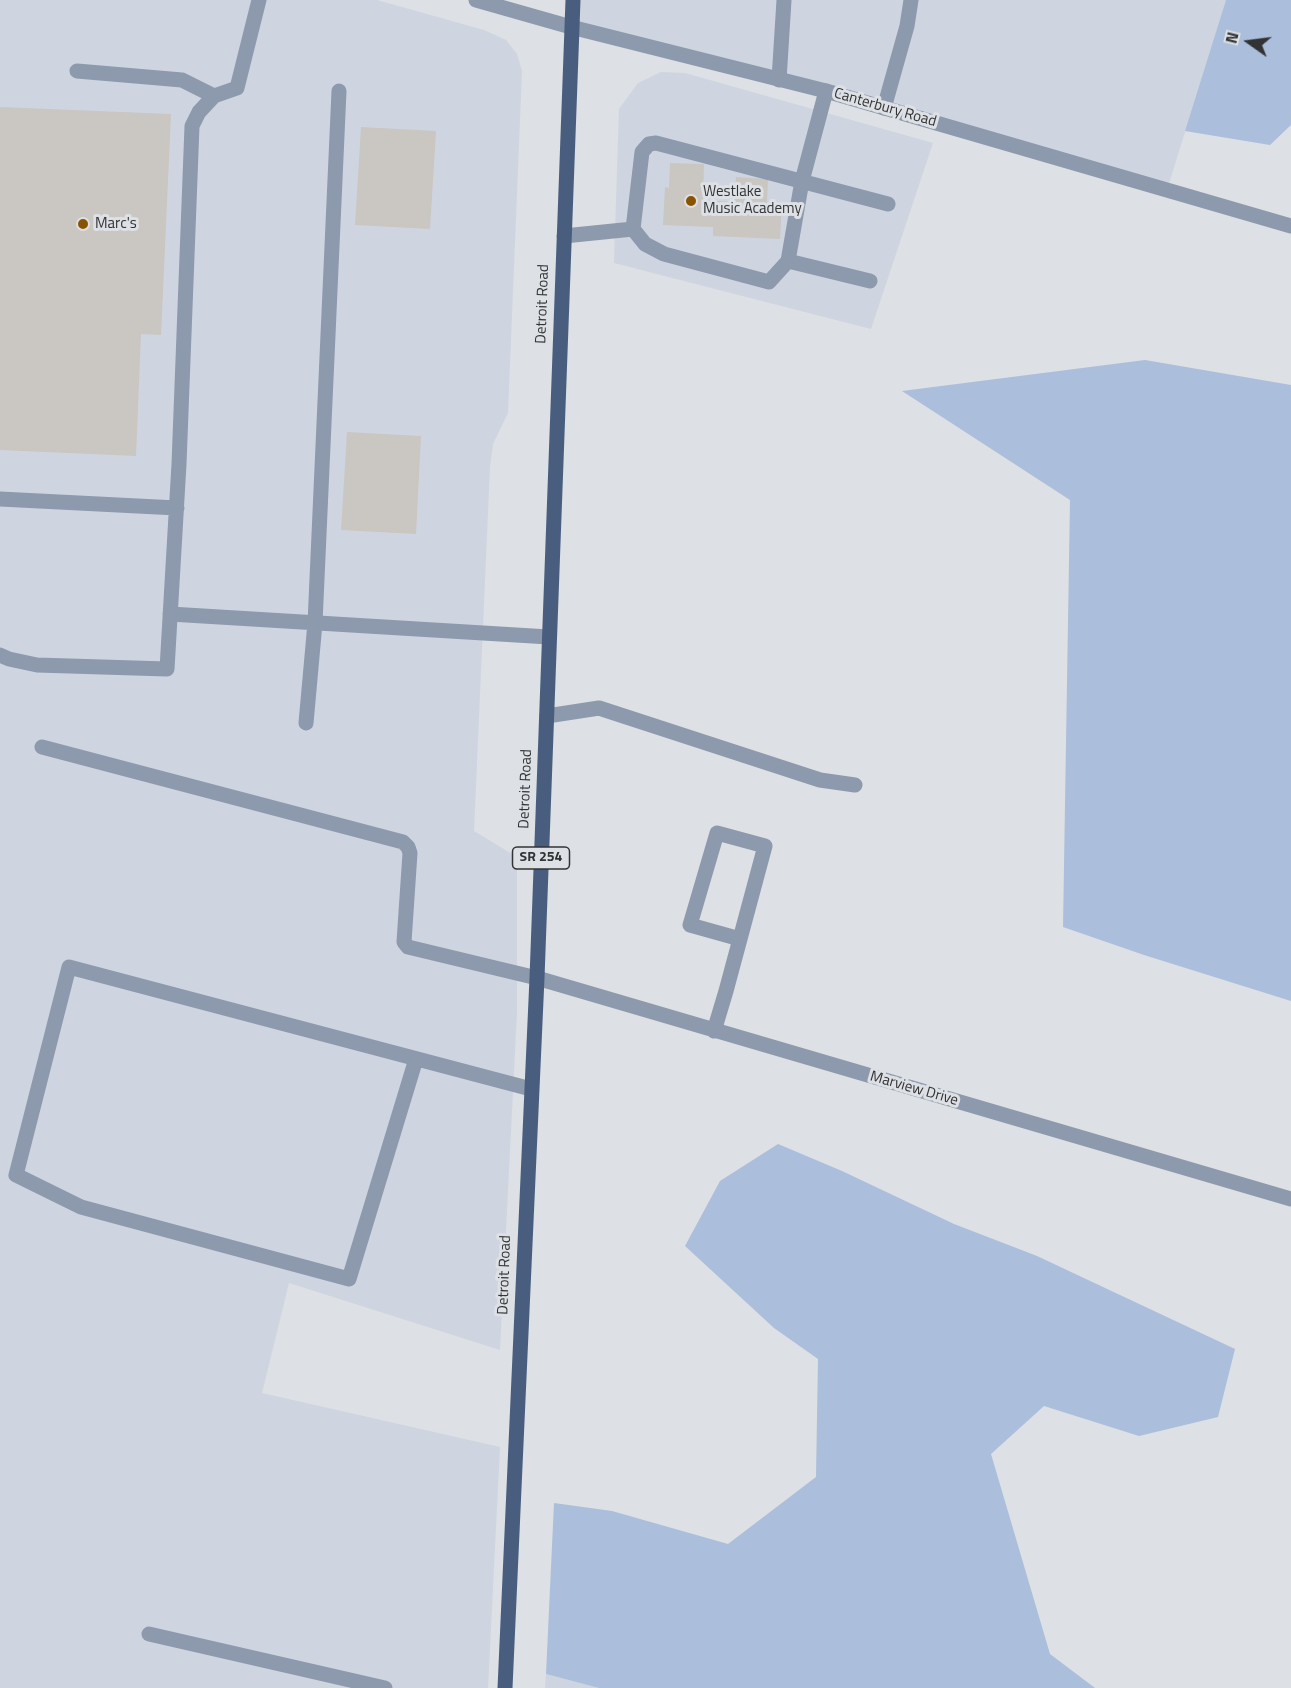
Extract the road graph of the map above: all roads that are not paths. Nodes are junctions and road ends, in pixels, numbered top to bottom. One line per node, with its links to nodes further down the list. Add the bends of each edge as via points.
1 (259, 0): 11 (street, via 237,88)
2 (476, 0): 6 (street, Canterbury Road)
3 (573, 0): 6 (main road, Detroit Road / SR 254)
4 (784, 0): 8 (street)
5 (911, 0): 12 (street, via 908,26)
6 (572, 27): 8 (street, Canterbury Road); 17 (main road, Detroit Road / SR 254)
7 (77, 71): 11 (street, via 182,80)
8 (779, 80): 10 (street, Canterbury Road)
9 (339, 91): 23 (street)
10 (825, 91): 12 (street, Canterbury Road); 13 (street)
11 (214, 96): 21 (street, via 192,126)
12 (884, 108): 15 (street, Canterbury Road)
13 (802, 182): 14 (street); 16 (street, via 648,144 642,152); 18 (street)
14 (888, 204)
15 (1291, 226)
16 (633, 229): 17 (street); 18 (street, via 645,244 664,254 769,282)
17 (564, 236): 24 (main road, Detroit Road / SR 254)
18 (788, 261): 19 (street)
19 (870, 281)
20 (0, 499): 21 (street)
21 (177, 508): 22 (street)
22 (170, 614): 23 (street); 25 (street, via 167,669 37,665)
23 (315, 623): 24 (street); 27 (street)
24 (549, 637): 26 (main road, Detroit Road / SR 254)
25 (0, 655)
26 (547, 716): 29 (street, via 599,708 820,780); 31 (main road, Detroit Road / SR 254)
27 (306, 723)
28 (42, 747): 31 (street, Marview Drive, via 403,842 410,853 404,942 408,947)
29 (855, 785)
30 (740, 939): 30 (street, via 765,846 717,833 690,925); 32 (street)
31 (537, 978): 32 (street, Marview Drive); 34 (main road, Detroit Road / SR 254)
32 (714, 1031): 35 (street, Marview Drive)
33 (416, 1059): 33 (street, via 349,1279 81,1207 16,1175 69,967); 34 (street)
34 (531, 1089): 38 (main road, Detroit Road / SR 254)
35 (1291, 1199)
36 (150, 1634): 37 (street)
37 (385, 1688)
38 (505, 1688)

